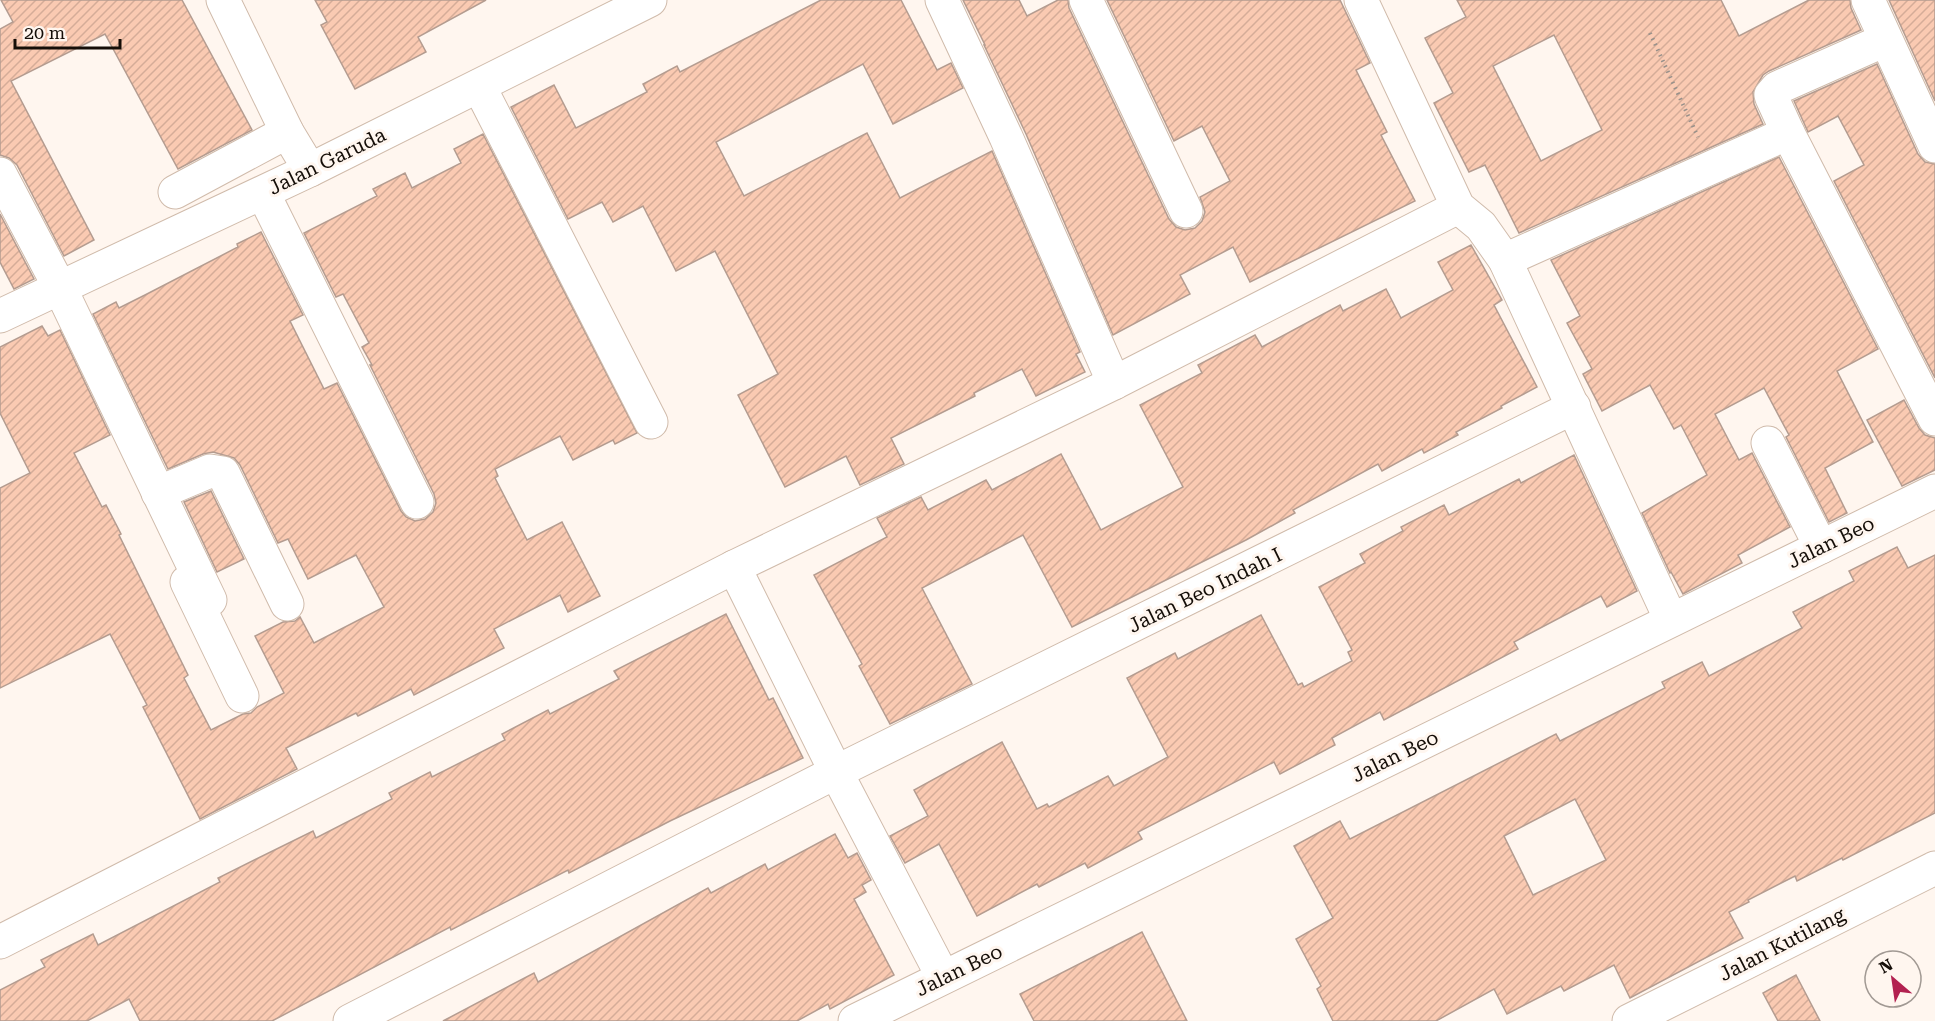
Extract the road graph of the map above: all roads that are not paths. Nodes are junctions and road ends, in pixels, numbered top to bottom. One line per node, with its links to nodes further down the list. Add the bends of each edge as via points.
1 (223, 0): 9 (street)
2 (650, 0): 8 (street, Jalan Garuda)
3 (942, 0): 21 (street)
4 (1086, 0): 17 (street)
5 (1361, 0): 16 (street)
6 (1868, 0): 7 (street)
7 (1885, 40): 10 (street, via 1777,88 1771,95); 11 (street)
8 (479, 86): 12 (street, Jalan Garuda); 24 (street)
9 (287, 132): 12 (street); 14 (street)
10 (1788, 133): 18 (street); 23 (street)
11 (1935, 146)
12 (310, 170): 15 (street, Jalan Garuda)
13 (0, 174): 19 (street)
14 (175, 192)
15 (263, 193): 19 (street, Jalan Garuda); 28 (street)
16 (1458, 207): 18 (street, via 1482,226); 21 (street)
17 (1186, 211)
18 (1505, 260): 22 (street)
19 (51, 292): 20 (street, Jalan Garuda); 27 (street); 34 (street)
20 (0, 316)
21 (1114, 382): 30 (street)
22 (1574, 407): 33 (street); 35 (street, Jalan Beo Indah I)
23 (1935, 419)
24 (651, 422)
25 (1768, 443): 29 (street)
26 (1935, 491): 29 (street, Jalan Beo)
27 (158, 493): 31 (street); 32 (street, via 210,471 223,473)
28 (417, 502)
29 (1821, 547): 33 (street, Jalan Beo)
30 (734, 567): 35 (street); 37 (street)
31 (210, 600)
32 (287, 604)
33 (1671, 620): 38 (street, Jalan Beo)
34 (242, 696)
35 (836, 772): 38 (street); 39 (street, Jalan Beo Indah I)
36 (1935, 868): 41 (street, Jalan Kutilang)
37 (0, 942)
38 (943, 977): 40 (street, Jalan Beo)
39 (350, 1021)
40 (855, 1021)
41 (1629, 1021)

